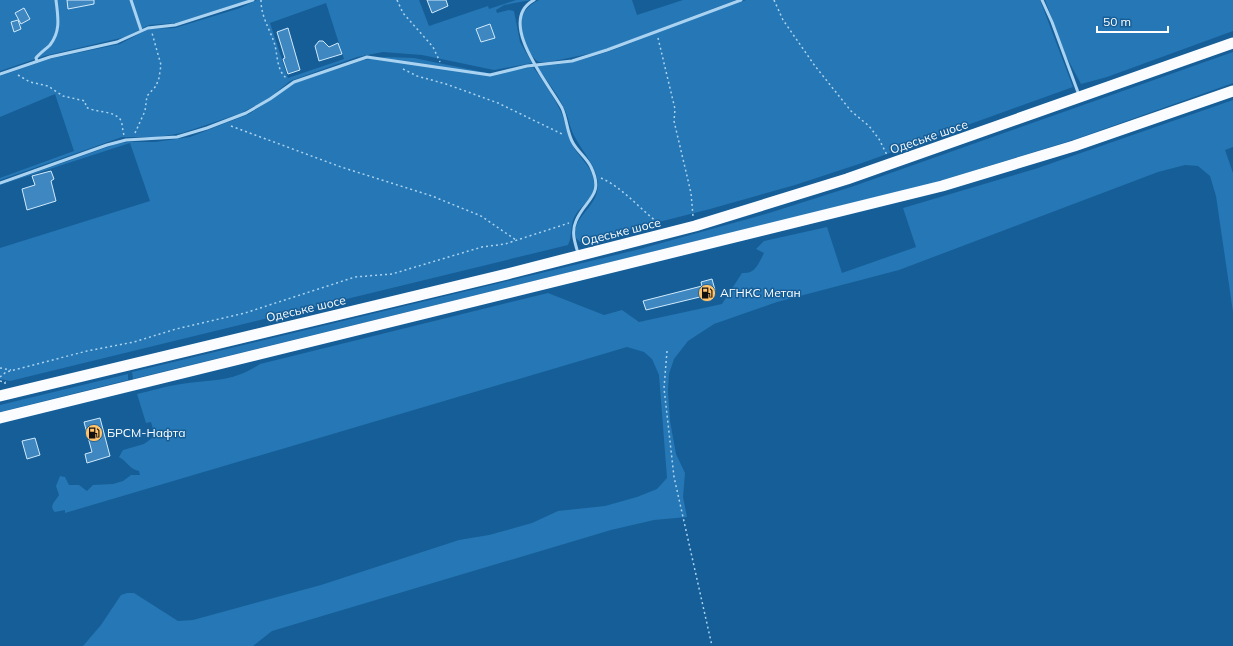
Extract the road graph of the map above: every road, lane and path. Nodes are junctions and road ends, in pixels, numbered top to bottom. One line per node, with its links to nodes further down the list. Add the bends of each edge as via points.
1 (56, 0): 14 (lane, via 59,24 57,34 36,58)
2 (131, 0): 11 (lane)
3 (253, 0): 10 (lane, via 175,25)
4 (261, 0): 20 (path, via 279,66 285,77)
5 (397, 0): 17 (path, via 403,13 433,47)
6 (534, 0): 15 (lane, via 526,5 520,21 524,47)
7 (741, 0): 12 (lane)
8 (774, 0): 27 (path, via 783,20 815,66 851,111 870,126)
9 (1042, 0): 22 (lane)
10 (154, 27): 11 (lane); 25 (path, via 152,37 161,66 159,78 147,96 145,111)
11 (141, 30): 14 (lane, via 117,42)
12 (658, 30): 15 (lane, via 572,61); 31 (path, via 658,40 675,109 674,121 691,193)
13 (1233, 43): 22 (highway, Одеське шосе)
14 (37, 61): 18 (lane)
15 (535, 65): 17 (lane, via 490,75); 26 (lane, via 562,110)
16 (399, 67): 26 (path, via 417,76 498,103 559,132)
17 (443, 69): 20 (lane, via 368,57)
18 (12, 70): 19 (lane); 24 (path, via 30,82 48,86 63,96 85,101 86,107 93,111 115,116 121,121)
19 (0, 74)
20 (294, 82): 23 (lane, via 246,113)
21 (1233, 90): 42 (highway, via 1081,144 942,186)
22 (1081, 98): 27 (highway, Одеське шосе)
23 (222, 123): 25 (lane, via 177,137); 33 (path, via 334,165 432,196 481,216)
24 (126, 140): 25 (lane); 29 (lane)
25 (131, 140)
26 (572, 142): 28 (lane, via 591,166)
27 (890, 164): 31 (highway, Одеське шосе, via 806,193)
28 (594, 174): 30 (lane, via 595,193); 32 (path, via 610,182 634,201 656,222)
29 (0, 183)
30 (576, 221): 33 (path); 34 (lane, via 573,235)
31 (695, 226): 32 (highway, Одеське шосе)
32 (661, 235): 34 (highway, Одеське шосе)
33 (516, 240): 37 (path, via 437,259 392,274 355,277 245,313)
34 (578, 256): 41 (highway, Одеське шосе)
35 (667, 351): 43 (path, via 664,388 674,477)
36 (0, 368): 37 (path)
37 (12, 371): 38 (path)
38 (0, 377)
39 (0, 381): 40 (path)
40 (5, 382)
41 (0, 396)
42 (0, 418)
43 (712, 646)

